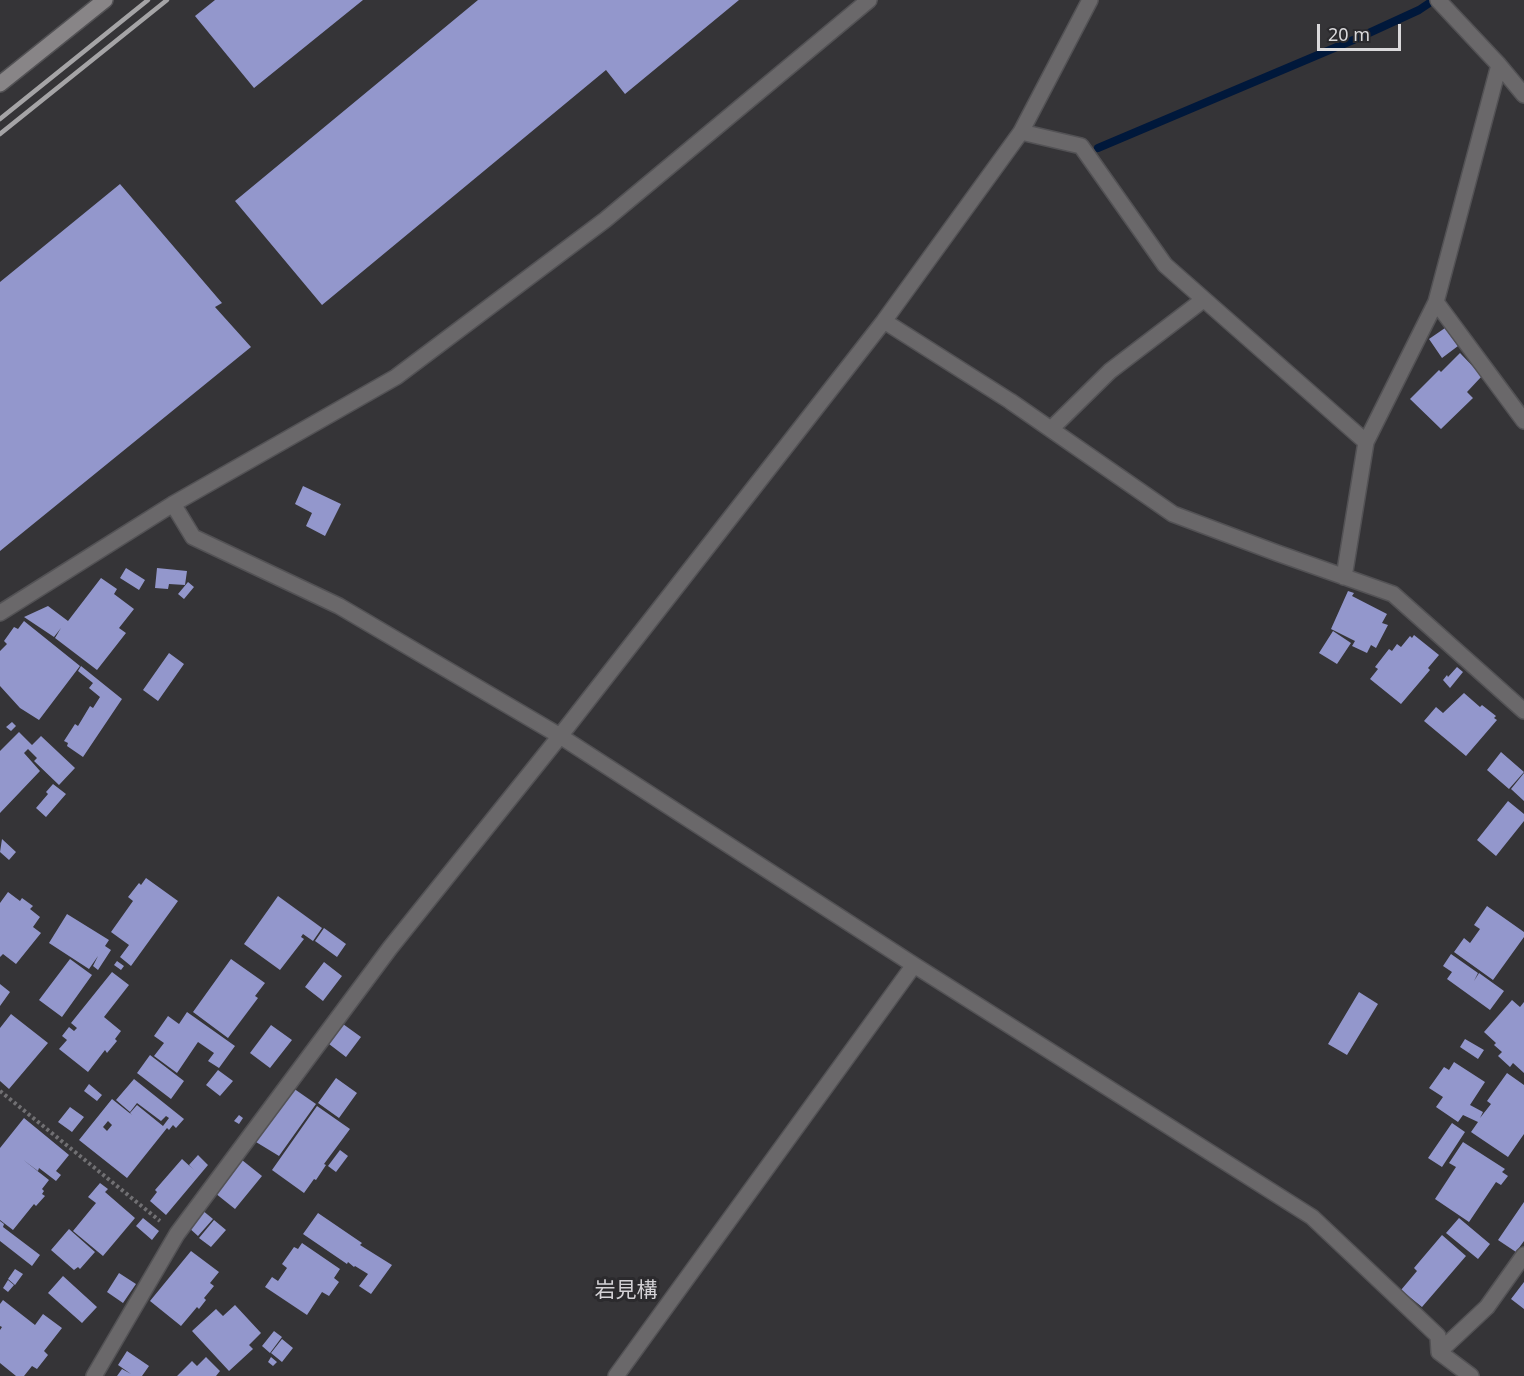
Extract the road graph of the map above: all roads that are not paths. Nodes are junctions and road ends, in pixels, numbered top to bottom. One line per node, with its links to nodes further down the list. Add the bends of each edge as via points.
1 (105, 0): 6 (main road)
2 (868, 0): 15 (street, via 605,220 396,377)
3 (1090, 0): 8 (street)
4 (1438, 0): 5 (street)
5 (1499, 65): 7 (street); 10 (street)
6 (0, 84)
7 (1524, 95)
8 (1021, 132): 9 (street, via 1081,146 1166,265); 11 (street)
9 (1203, 300): 13 (street, via 1110,371); 14 (street)
10 (1436, 302): 12 (street); 14 (street)
11 (884, 321): 13 (street); 19 (street)
12 (1524, 421)
13 (1051, 429): 16 (street, via 1173,514)
14 (1366, 442): 16 (street)
15 (173, 504): 17 (street); 19 (street, via 193,537 339,606)
16 (1344, 577): 18 (street, via 1393,594)
17 (0, 613)
18 (1524, 711)
19 (560, 735): 20 (street); 23 (street, via 390,948 177,1234)
20 (914, 965): 22 (street, via 1312,1217 1438,1336); 24 (street)
21 (1524, 1255): 22 (street, via 1487,1307)
22 (1439, 1352): 25 (street)
23 (94, 1376)
24 (616, 1376)
25 (1471, 1376)

